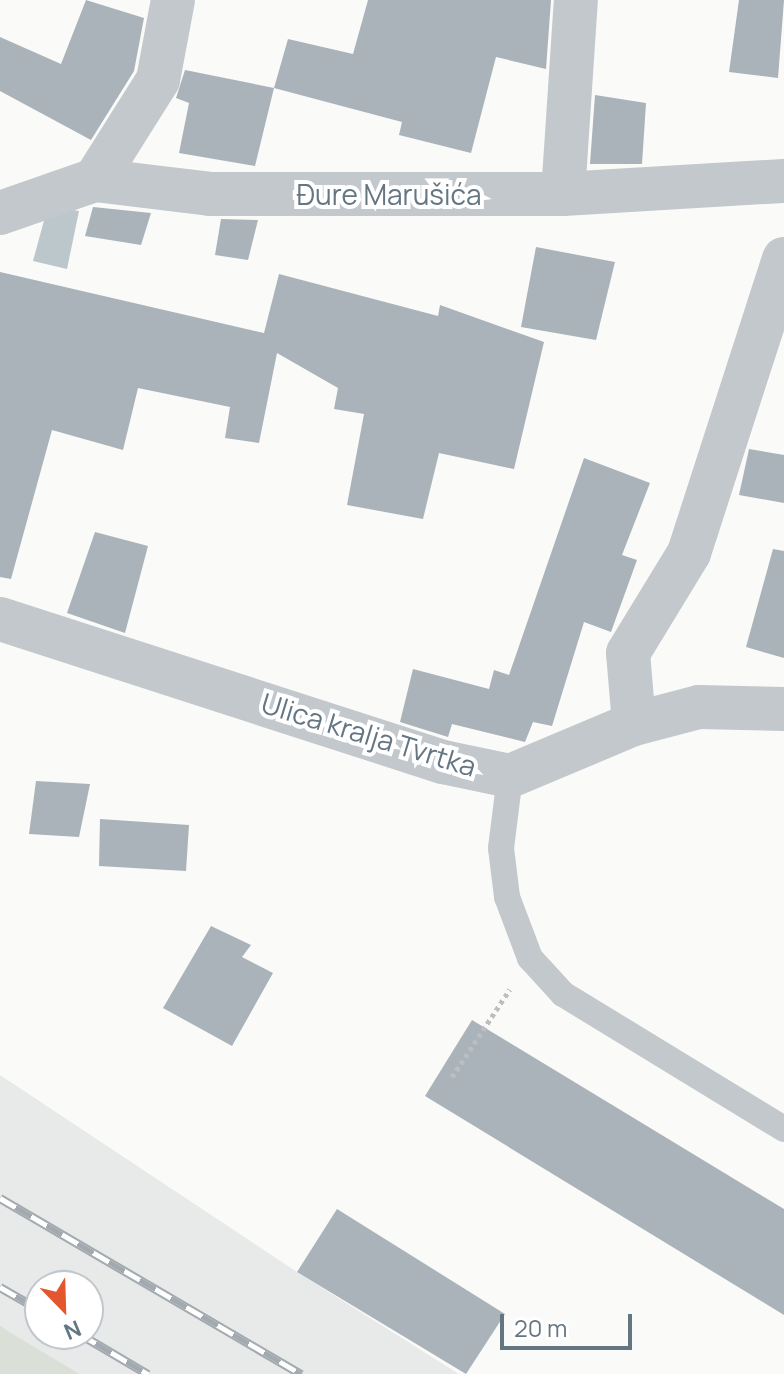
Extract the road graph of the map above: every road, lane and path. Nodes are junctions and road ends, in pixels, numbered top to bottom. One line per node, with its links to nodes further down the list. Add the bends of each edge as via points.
1 (173, 0): 3 (street, via 158,80)
2 (576, 0): 5 (street)
3 (95, 180): 5 (street, Đure Marušića, via 210,194); 6 (street, Đure Marušića)
4 (784, 181): 5 (street, Đure Marušića)
5 (563, 194)
6 (0, 213)
7 (784, 259): 10 (street, via 689,553 628,653)
8 (0, 619): 11 (street, Ulica kralja Tvrtka, via 443,762)
9 (784, 709): 10 (street, Ulica kralja Tvrtka, via 699,707)
10 (634, 724): 11 (street, Ulica kralja Tvrtka)
11 (510, 776): 12 (lane, via 501,848 507,897)
12 (530, 958): 13 (path); 14 (lane, via 563,994)
13 (452, 1077)
14 (784, 1129)

